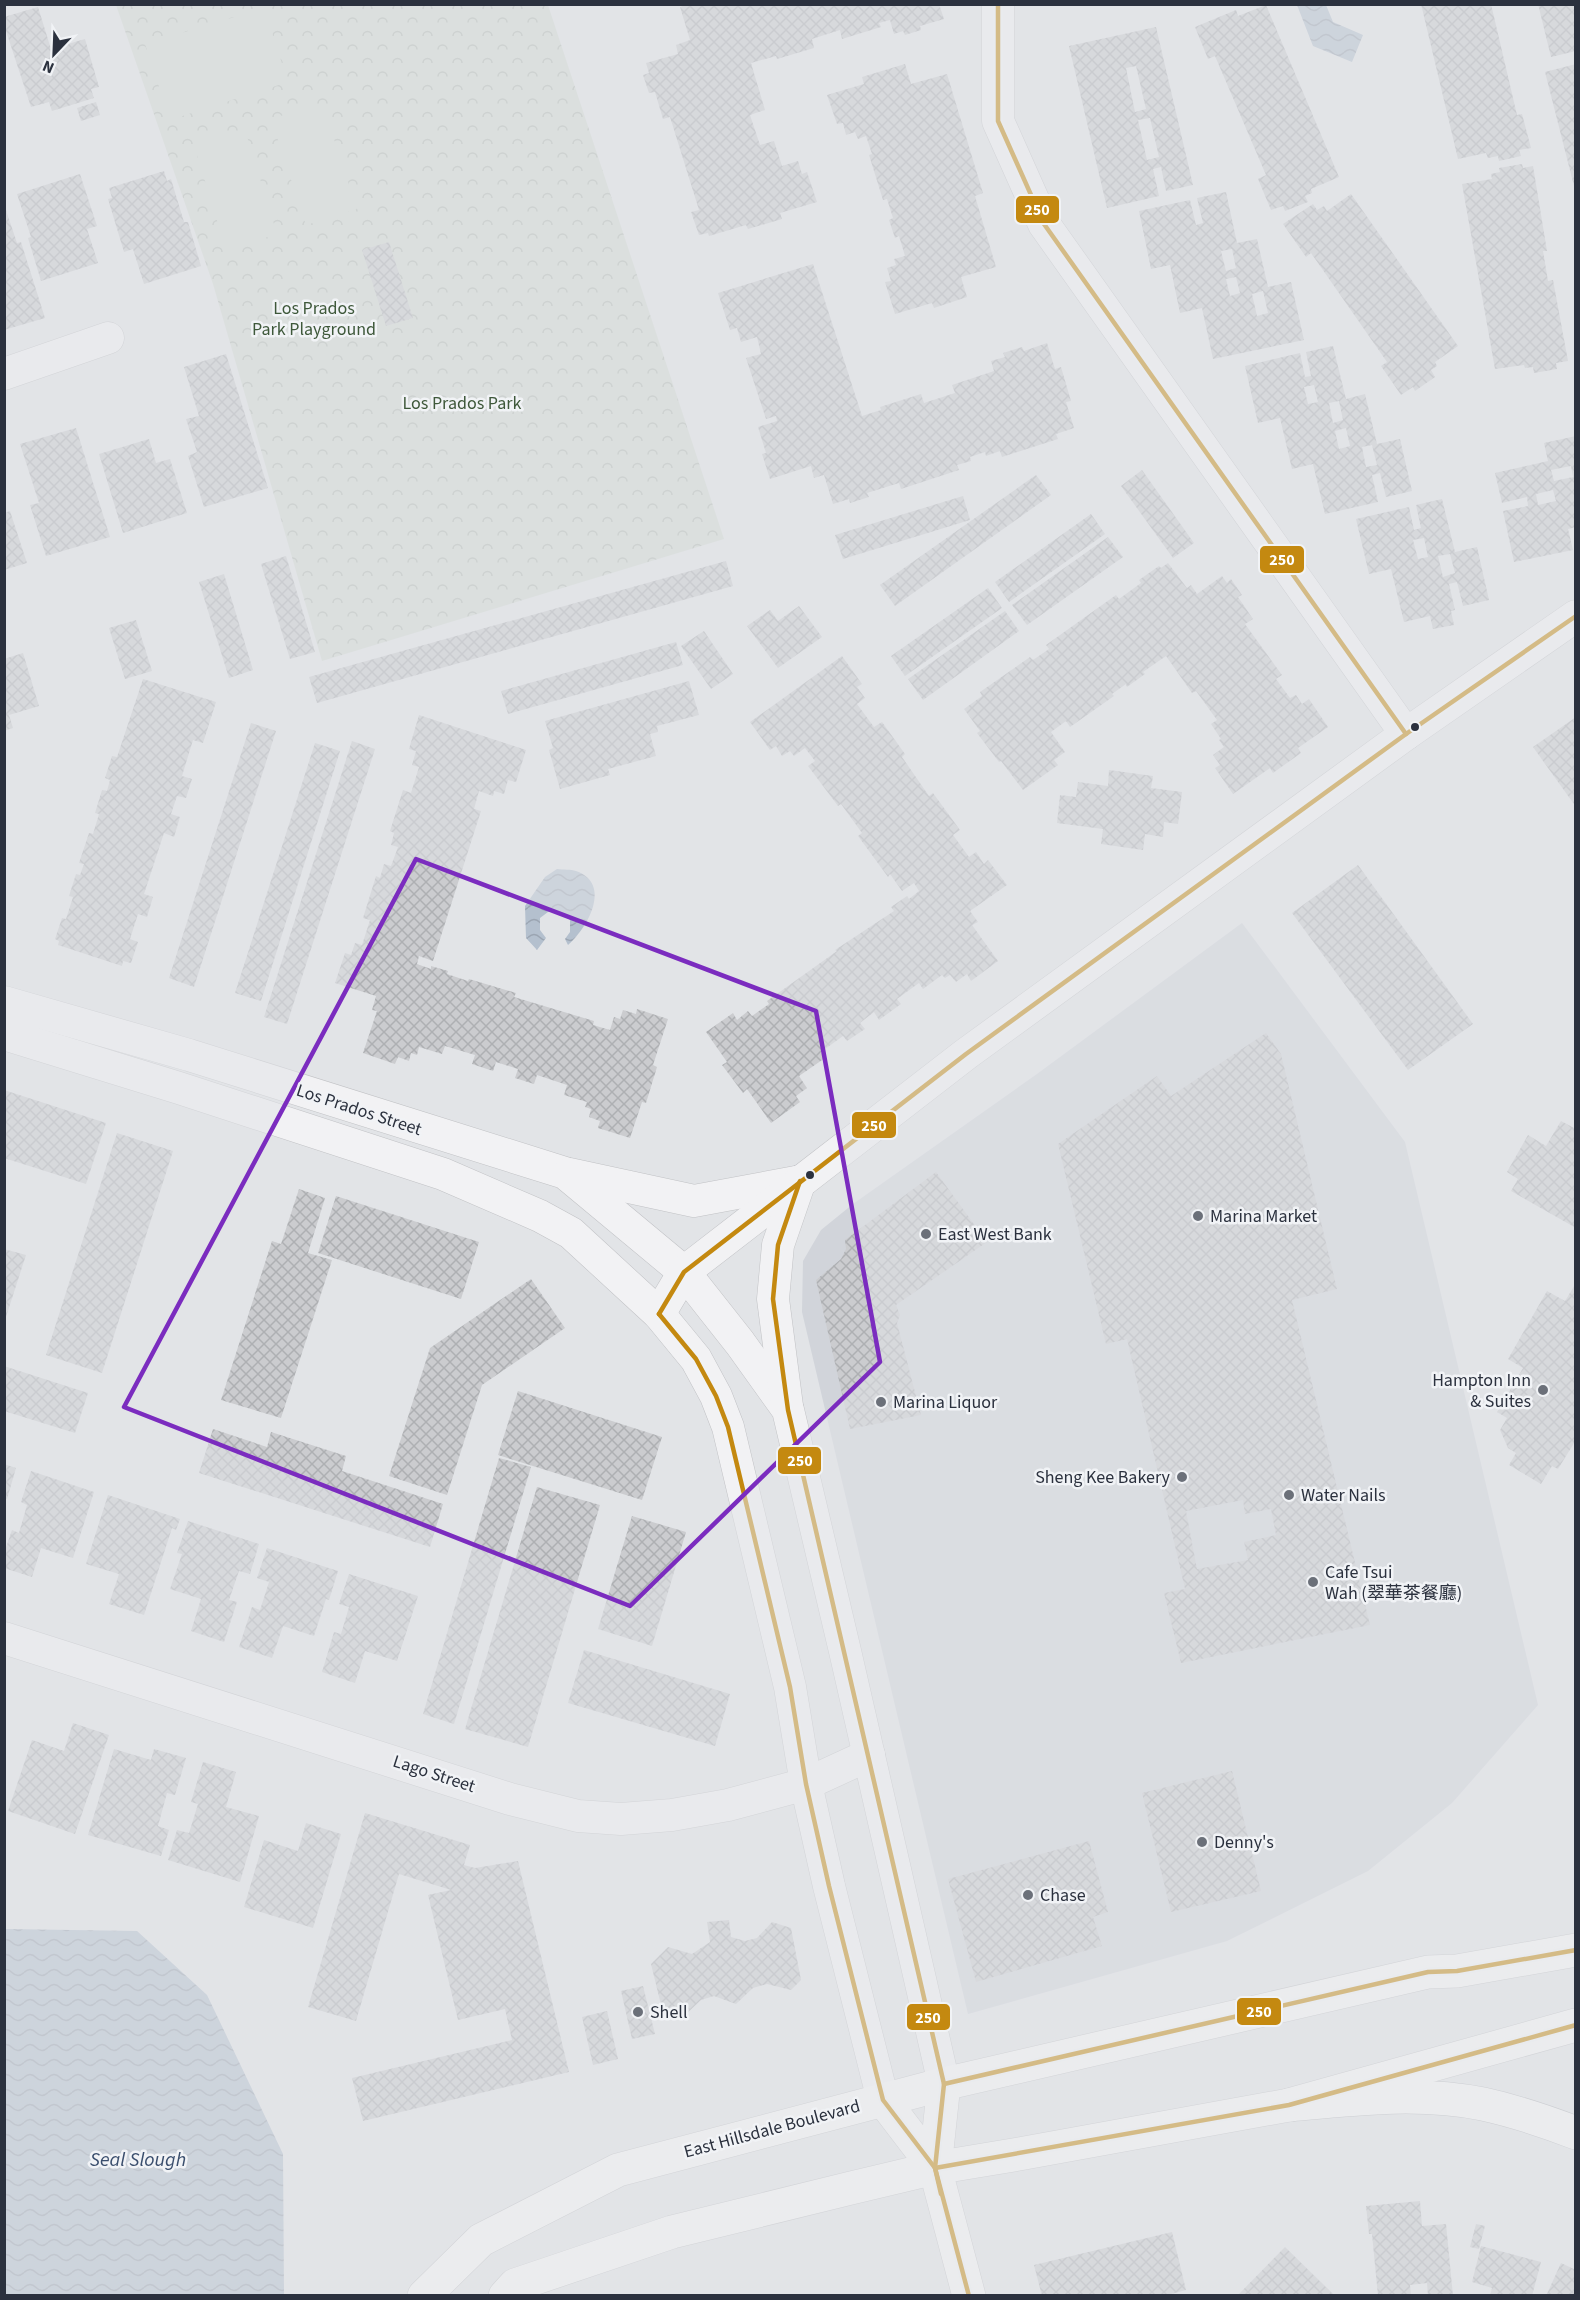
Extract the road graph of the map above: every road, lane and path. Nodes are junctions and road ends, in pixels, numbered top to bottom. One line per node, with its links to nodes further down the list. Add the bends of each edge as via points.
1 (998, 4): 5 (street, via 998,121 1044,224)
2 (108, 338): 3 (street)
3 (4, 374)
4 (1575, 616): 5 (street)
5 (1406, 734): 9 (street, via 966,1054)
6 (4, 1002): 8 (street, Los Prados Street, via 189,1055)
7 (4, 1034): 11 (street, Los Prados Street, via 443,1174 571,1233)
8 (565, 1173): 9 (street, via 694,1201); 10 (street, Los Prados Street)
9 (800, 1181): 10 (street); 12 (street, via 778,1245 773,1299)
10 (684, 1272): 11 (street); 12 (street, Los Prados Street)
11 (659, 1314): 15 (street, Los Prados Street, via 696,1359 728,1427 790,1687)
12 (788, 1410): 14 (street)
13 (4, 1638): 15 (street, Lago Street, via 510,1799 578,1816 621,1819 672,1815)
14 (869, 1755): 15 (street, Lago Street); 18 (street)
15 (806, 1784): 19 (street, Los Prados Street)
16 (1575, 1950): 18 (main road, East Hillsdale Boulevard, via 1457,1971 1428,1972)
17 (1575, 2025): 20 (main road)
18 (944, 2084): 19 (main road, East Hillsdale Boulevard); 22 (main road)
19 (884, 2100): 22 (main road); 23 (main road, East Hillsdale Boulevard, via 618,2170 481,2240)
20 (1289, 2105): 21 (main road, via 1380,2097 1431,2098 1484,2104); 22 (main road)
21 (1575, 2133)
22 (935, 2168): 24 (main road, via 672,2232 515,2285); 25 (main road)
23 (424, 2295)
24 (504, 2295)
25 (969, 2295)

